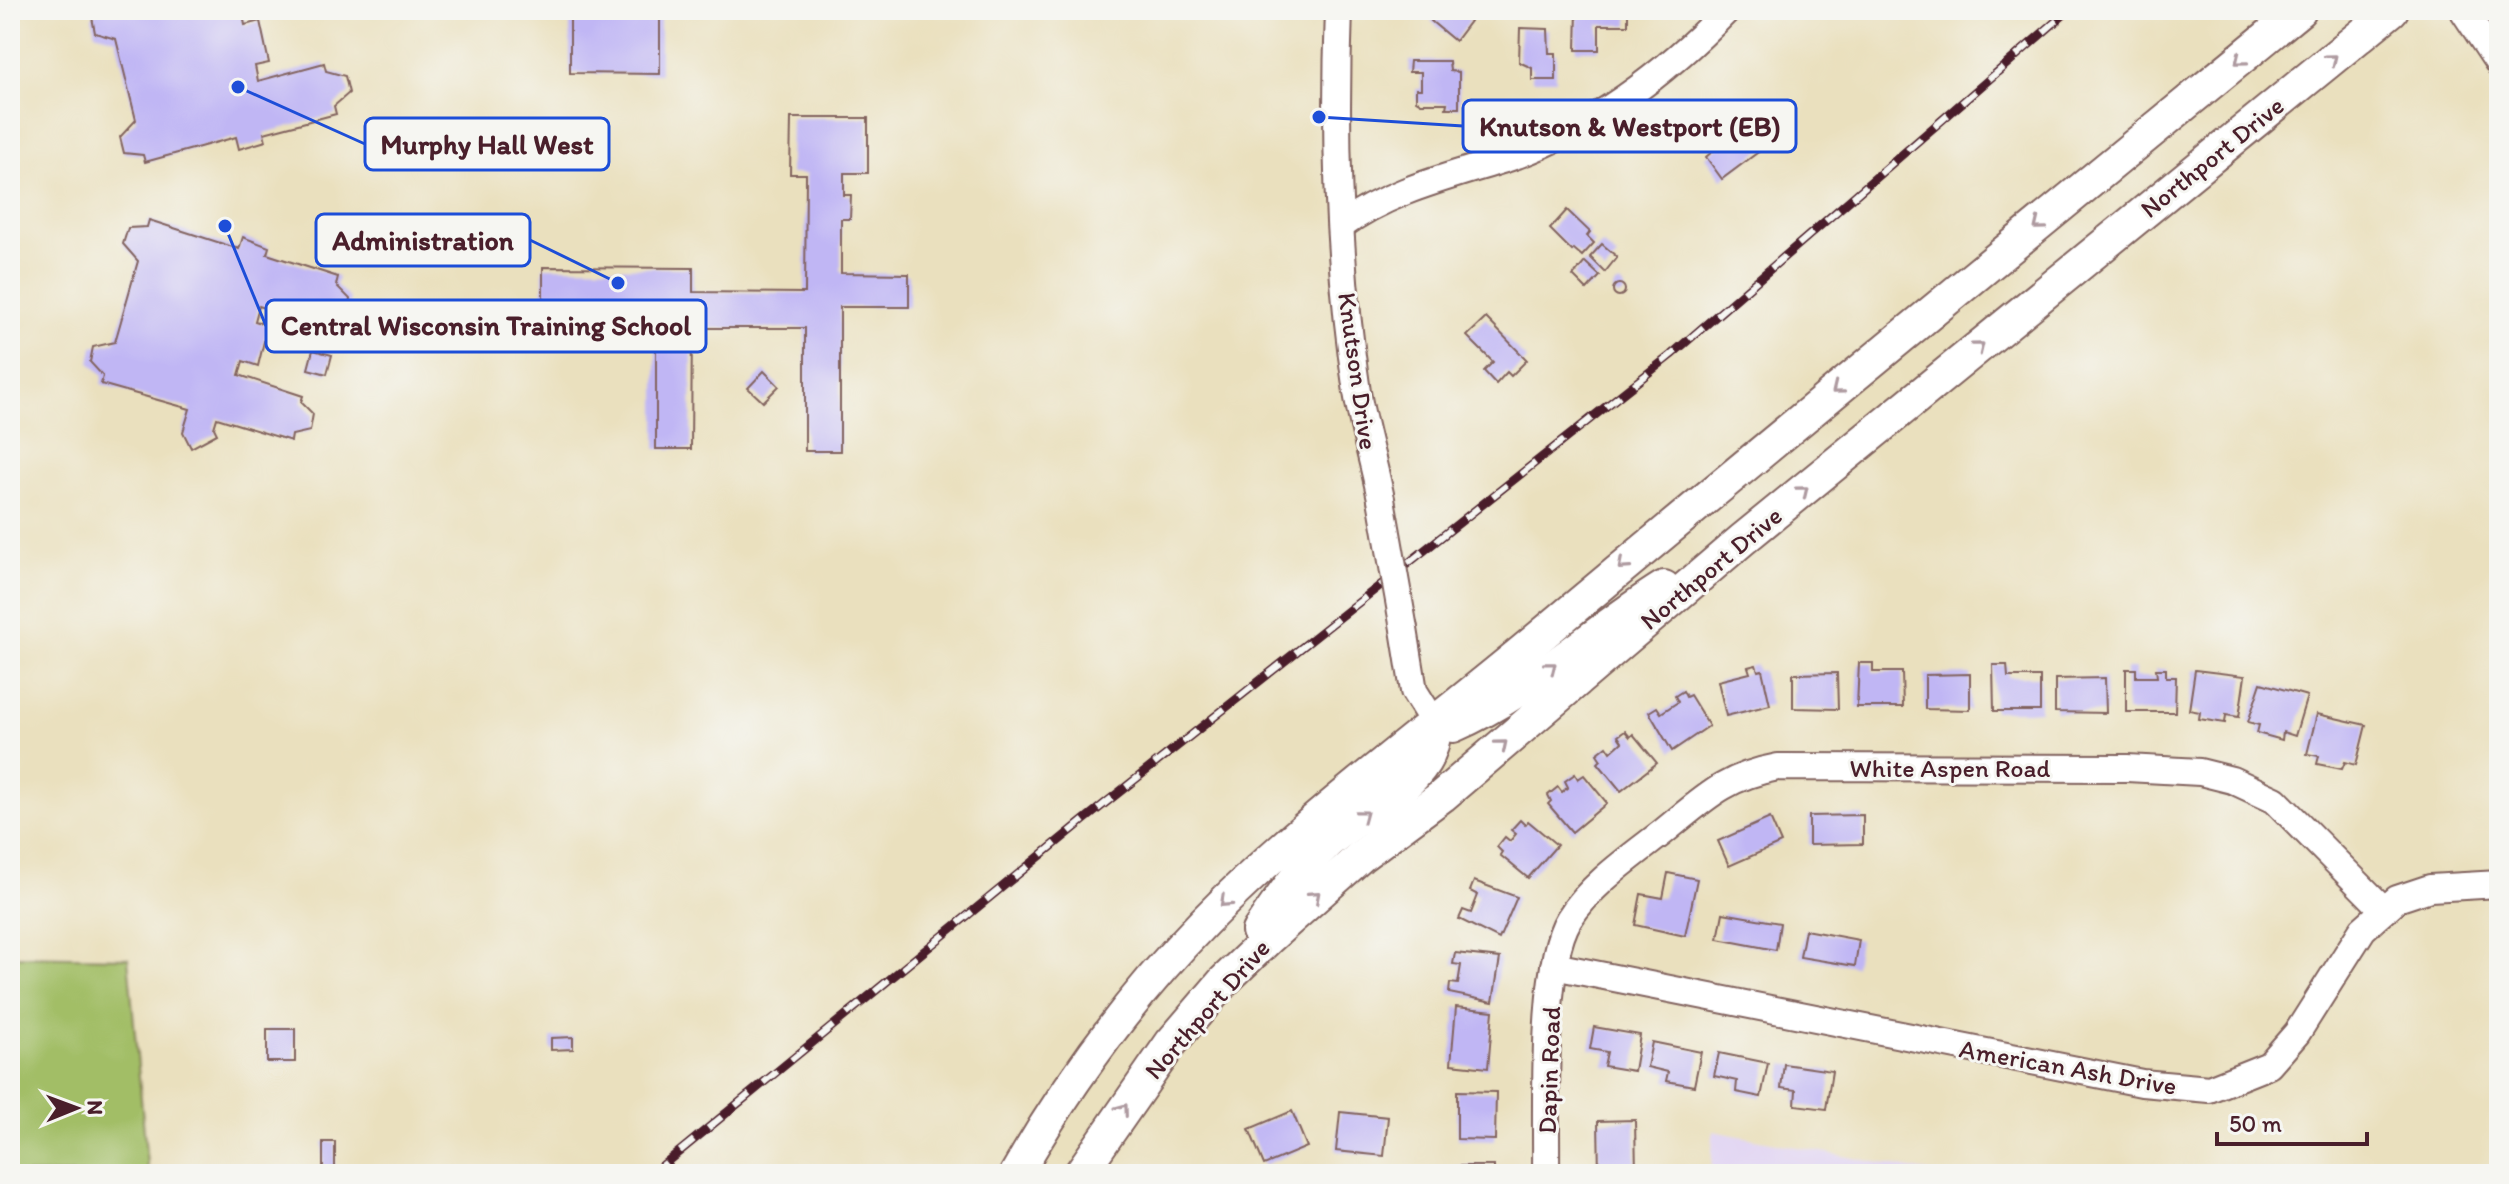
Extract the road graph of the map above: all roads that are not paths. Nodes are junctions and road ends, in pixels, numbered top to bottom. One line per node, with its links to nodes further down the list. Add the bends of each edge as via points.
1 (1339, 10): 7 (street, Knutson Drive)
2 (1727, 10): 7 (street, via 1655,76 1569,134 1363,209)
3 (2300, 10): 9 (main road, one-way to 9)
4 (2392, 10): 8 (main road, Northport Drive, one-way to 4)
5 (2463, 10): 6 (street)
6 (2499, 64)
7 (1341, 226): 9 (street, Knutson Drive, bridge, via 1357,392 1414,691)
8 (1742, 540): 9 (main road, one-way to 8, via 1453,726 1508,696 1614,618); 13 (main road, Northport Drive, one-way to 8, via 1361,856 1442,796)
9 (1434, 723): 13 (main road, one-way to 9, via 1295,877 1329,841 1422,766 1434,747); 14 (main road, one-way to 14, via 1205,921 1097,1047)
10 (2499, 884): 11 (street, American Ash Drive, via 2430,888 2404,895)
11 (2384, 910): 12 (street, American Ash Drive, via 2363,929 2297,1033 2269,1065 2209,1089 2142,1083); 12 (street, White Aspen Road, via 2275,800 2200,772 1778,767 1725,782 1619,867 1568,920)
12 (1554, 966): 16 (street, Dapin Road)
13 (1224, 981): 15 (main road, Northport Drive, one-way to 13, via 1171,1043)
14 (1016, 1174)
15 (1080, 1174)
16 (1546, 1174)

